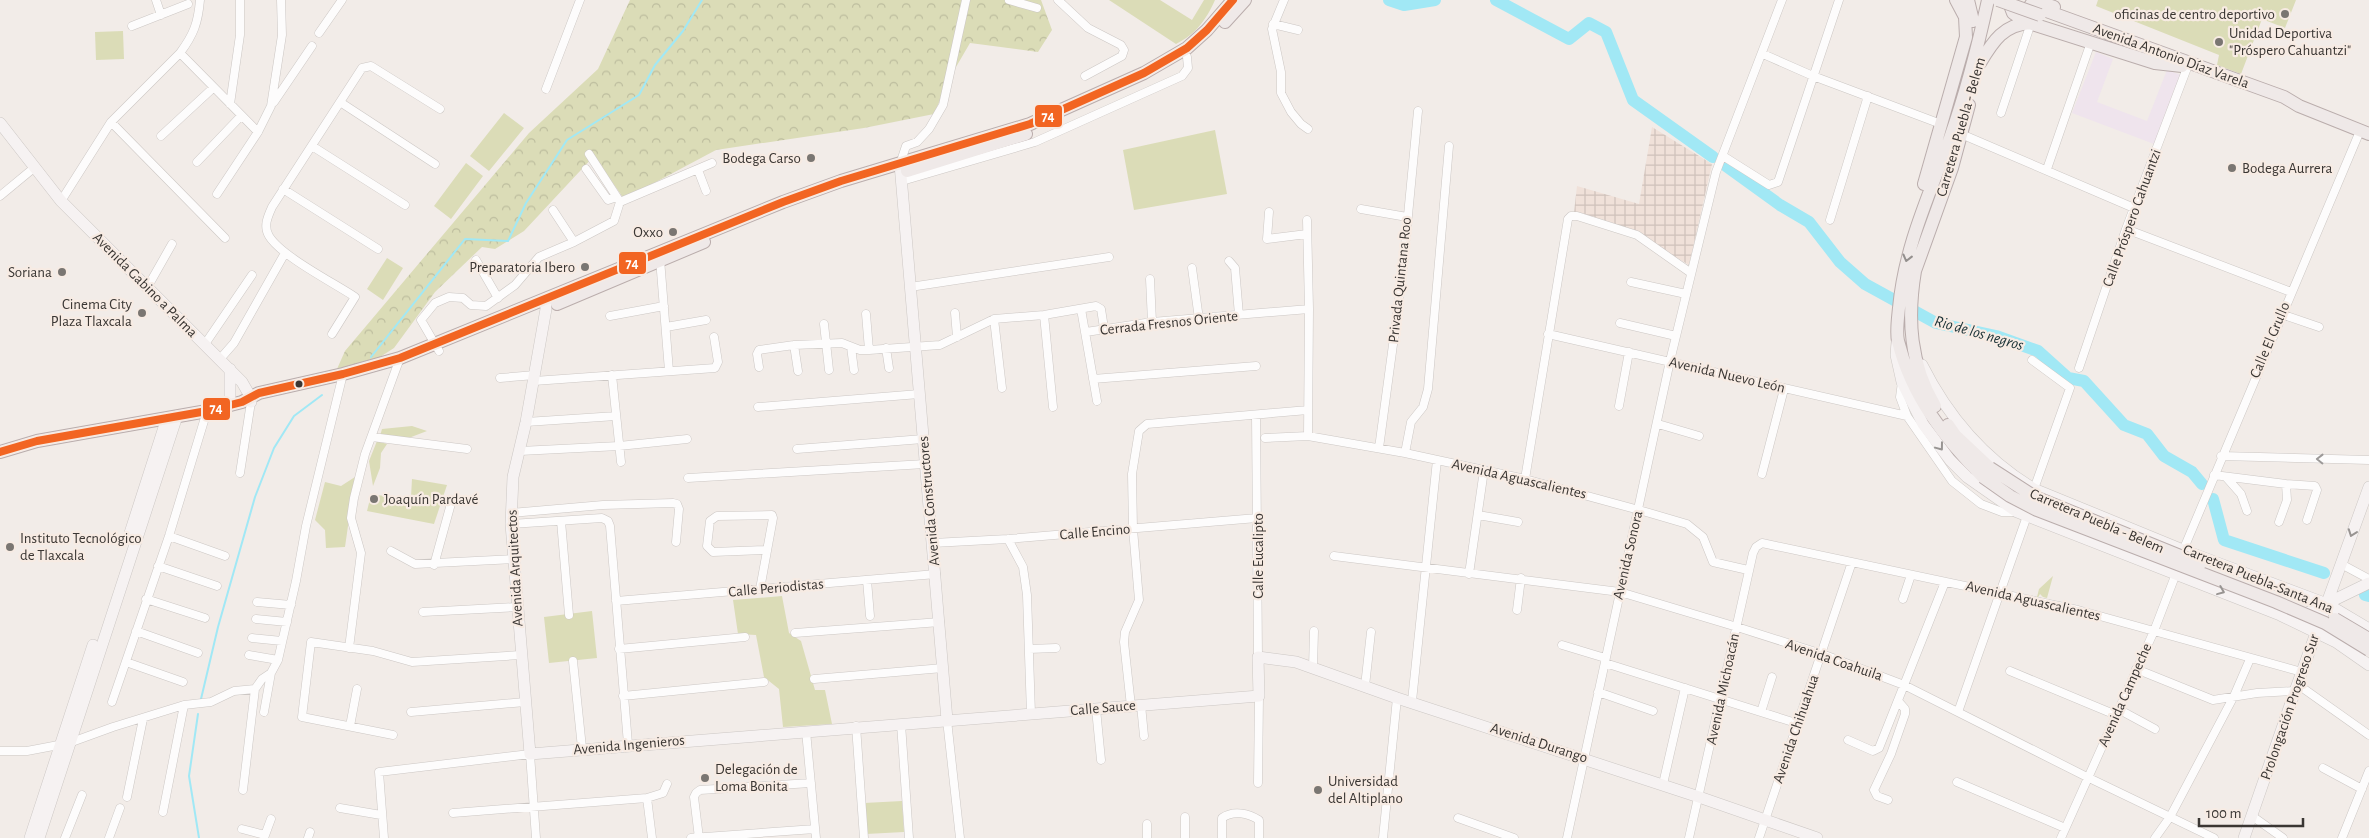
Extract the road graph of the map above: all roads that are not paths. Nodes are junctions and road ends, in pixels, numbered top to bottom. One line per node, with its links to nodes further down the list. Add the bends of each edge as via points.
1 (156, 0): 22 (street)
2 (200, 0): 31 (street, via 197,26)
3 (240, 0): 41 (street, via 240,35)
4 (281, 0): 42 (street, via 282,35)
5 (342, 0): 27 (street)
6 (580, 0): 38 (street)
7 (966, 0): 68 (street, via 943,105 929,130 917,142 906,146)
8 (1009, 0): 21 (street)
9 (1233, 0): 68 (main road, via 1187,48 1144,73 1030,124)
10 (1245, 0): 68 (main road, via 1187,57 1147,80 1034,132)
11 (1284, 0): 24 (street)
12 (1782, 0): 32 (street, Avenida Sonora)
13 (1838, 0): 36 (street)
14 (1956, 0): 50 (main road, via 1965,17 1966,37)
15 (1968, 0): 63 (main road, via 1973,33 1942,140)
16 (2008, 0): 23 (main road, via 2013,13)
17 (2016, 0): 23 (main road)
18 (1061, 1): 35 (street, via 1088,28 1121,45 1124,50 1122,56)
19 (1993, 2): 23 (main road, bridge); 33 (main road, Carretera Puebla - Belem); 63 (main road, Carretera Puebla - Belem)
20 (188, 4): 22 (street)
21 (1037, 8)
22 (162, 15): 25 (street)
23 (2035, 17): 28 (main road); 30 (main road, Avenida Antonio Díaz Varela); 30 (main road, via 2028,9 2034,0 2134,36); 33 (main road, via 2002,32); 34 (main road, Avenida Antonio Díaz Varela); 46 (street)
24 (1274, 24): 26 (street); 51 (street, via 1273,41 1281,72 1281,93 1291,112)
25 (132, 26)
26 (1298, 30)
27 (319, 33)
28 (2091, 42): 34 (main road, via 2154,62); 67 (street)
29 (312, 46): 42 (street)
30 (2154, 50): 43 (main road, Avenida Antonio Díaz Varela, via 2284,97)
31 (180, 53): 37 (street); 48 (street)
32 (1763, 54): 36 (street); 59 (street, Avenida Sonora)
33 (1980, 63): 54 (main road, Carretera Puebla - Belem)
34 (2185, 67): 43 (main road, Avenida Antonio Díaz Varela, via 2247,91); 76 (street, Calle Próspero Cahuantzi)
35 (1085, 76)
36 (1813, 76): 39 (street); 59 (street, via 1778,182 1769,185)
37 (213, 88): 41 (street); 55 (street)
38 (546, 89)
39 (1868, 96): 50 (street); 82 (street)
40 (340, 102): 44 (street, via 362,68 371,66); 56 (street); 62 (street)
41 (230, 104): 47 (street)
42 (271, 106): 52 (street)
43 (2299, 106): 53 (main road, Avenida Antonio Díaz Varela)
44 (440, 109)
45 (1418, 111): 80 (street, Privada Quintana Roo)
46 (2001, 113)
47 (241, 116): 52 (street); 60 (street)
48 (111, 122): 74 (street); 87 (street)
49 (0, 123): 64 (street, Avenida Gabino a Palma)
50 (1941, 124): 85 (main road)
51 (1308, 128)
52 (258, 132): 71 (street)
53 (2364, 132): 104 (street, Calle El Grullo)
54 (1961, 134): 67 (street); 83 (main road, Carretera Puebla - Belem)
55 (161, 136)
56 (312, 146): 69 (street); 75 (street)
57 (1449, 146): 190 (street, via 1428,389 1423,407 1411,422)
58 (590, 154): 73 (street)
59 (1723, 156): 97 (street, Avenida Sonora, via 1716,172)
60 (197, 162)
61 (712, 163): 66 (street)
62 (435, 164)
63 (1939, 164): 83 (main road); 85 (main road, Carretera Puebla - Belem)
64 (34, 167): 72 (street); 74 (street, Avenida Gabino a Palma)
65 (586, 169): 73 (street, via 608,200)
66 (698, 170): 70 (street); 73 (street)
67 (2047, 170): 76 (street)
68 (901, 173): 92 (main road, via 844,189); 101 (street, Avenida Constructores)
69 (283, 189): 90 (street); 91 (street, via 265,222 268,236)
70 (706, 191)
71 (217, 194)
72 (0, 196)
73 (618, 200): 88 (street, via 619,212 614,221)
74 (61, 201): 102 (street, Avenida Gabino a Palma)
75 (405, 205)
76 (2134, 208): 84 (street, Calle Próspero Cahuantzi)
77 (1361, 209): 80 (street)
78 (553, 210): 88 (street)
79 (1269, 212): 86 (street, via 1267,239)
80 (1407, 217): 185 (street, Privada Quintana Roo)
81 (1306, 220): 86 (street)
82 (1830, 220)
83 (1930, 226): 103 (main road, Carretera Puebla - Belem)
84 (2126, 229): 104 (street); 150 (street, Calle Próspero Cahuantzi)
85 (1914, 230): 103 (main road, Carretera Puebla - Belem, one-way to 103)
86 (1307, 234): 110 (street)
87 (225, 238)
88 (574, 242): 106 (street, via 539,257 515,286)
89 (172, 244): 102 (street)
90 (378, 249)
91 (285, 253): 128 (street, via 356,296); 143 (street, via 234,343)
92 (659, 256): 107 (main road); 108 (street)
93 (1109, 257): 101 (street)
94 (476, 260): 106 (street)
95 (1229, 261): 115 (street, via 1235,268)
96 (1192, 268): 118 (street)
97 (1691, 273): 105 (street, Avenida Sonora); 129 (street, via 1637,235 1571,216)
98 (252, 274): 134 (street)
99 (1150, 279): 120 (street)
100 (1631, 282): 105 (street)
101 (910, 287): 140 (street, Avenida Constructores)
102 (147, 288): 134 (street, Avenida Gabino a Palma)
103 (1907, 288): 127 (main road, Carretera Puebla - Belem)
104 (2290, 292): 113 (street, Calle El Grullo)
105 (1686, 294): 130 (street, Avenida Sonora)
106 (498, 298): 138 (street, via 486,306 471,305 464,298 449,298 435,303 421,320)
107 (545, 304): 138 (main road); 159 (street, Avenida Arquitectos)
108 (664, 306): 116 (street); 123 (street)
109 (1081, 309): 114 (street, Cerrada Fresnos Oriente); 125 (street, via 1099,307); 126 (street, Cerrada Fresnos Oriente)
110 (1309, 309): 115 (street, Cerrada Fresnos Oriente); 170 (street)
111 (955, 313): 132 (street)
112 (866, 314): 141 (street)
113 (2281, 314): 124 (street); 191 (street, Calle El Grullo)
114 (1044, 315): 117 (street, Cerrada Fresnos Oriente); 169 (street)
115 (1239, 315): 118 (street, Cerrada Fresnos Oriente)
116 (610, 316)
117 (994, 319): 132 (street, Cerrada Fresnos Oriente); 162 (street)
118 (1200, 319): 120 (street, Cerrada Fresnos Oriente)
119 (706, 320): 123 (street)
120 (1152, 322): 125 (street, Cerrada Fresnos Oriente)
121 (824, 324): 135 (street)
122 (1620, 324): 130 (street)
123 (666, 327): 154 (street)
124 (2319, 327)
125 (1104, 328): 126 (street, Cerrada Fresnos Oriente)
126 (1086, 332): 160 (street)
127 (1907, 332): 133 (main road, Carretera Puebla - Belem); 197 (main road, Carretera Puebla - Belem, via 1930,396 1955,435); 206 (street, Carretera Puebla-Santa Ana, via 1926,374 1955,420 1987,455)
128 (332, 334)
129 (1548, 334): 142 (street, Avenida Nuevo León); 203 (street)
130 (1676, 336): 146 (street, Avenida Sonora)
131 (714, 337): 154 (street, via 718,366)
132 (957, 337): 140 (street, Cerrada Fresnos Oriente, via 940,345)
133 (1897, 340): 161 (street, Carretera Puebla - Belem, via 1896,354); 197 (main road, Carretera Puebla - Belem, via 1915,388 1934,420 1954,448)
134 (205, 344): 143 (street, Avenida Gabino a Palma)
135 (826, 344): 136 (street, Cerrada Fresnos Oriente); 137 (street, Cerrada Fresnos Oriente, via 842,343); 152 (street)
136 (794, 345): 148 (street, Cerrada Fresnos Oriente, via 757,352); 155 (street)
137 (852, 347): 141 (street, Cerrada Fresnos Oriente); 153 (street)
138 (437, 348): 145 (main road)
139 (886, 348): 140 (street, Cerrada Fresnos Oriente); 141 (street, Cerrada Fresnos Oriente); 149 (street)
140 (915, 348): 164 (street, Avenida Constructores)
141 (869, 350)
142 (1629, 352): 146 (street, Avenida Nuevo León); 167 (street)
143 (220, 359): 151 (street, Avenida Gabino a Palma)
144 (2032, 360): 206 (street, via 2070,388)
145 (399, 362): 157 (main road); 180 (street)
146 (1670, 362): 163 (street, Avenida Nuevo León); 177 (street, Avenida Sonora)
147 (1256, 366): 160 (street)
148 (759, 367)
149 (889, 368)
150 (2080, 368)
151 (230, 369): 165 (street); 165 (street, Avenida Gabino a Palma, via 242,382)
152 (829, 370)
153 (854, 370)
154 (669, 371): 156 (street)
155 (798, 371)
156 (612, 375): 159 (street); 172 (street)
157 (343, 378): 165 (main road); 256 (street, via 306,526)
158 (500, 378): 159 (street)
159 (534, 378): 176 (street, Avenida Arquitectos)
160 (1093, 380): 166 (street)
161 (1902, 382): 174 (street, via 1900,397); 210 (street, Carretera Puebla - Belem, one-way to 210, via 1923,424 1950,460 1967,477)
162 (1002, 388)
163 (1784, 389): 174 (street, Avenida Nuevo León); 199 (street)
164 (919, 394): 168 (street); 181 (street, Avenida Constructores)
165 (243, 401): 171 (main road); 198 (street)
166 (1097, 401)
167 (1619, 406)
168 (758, 407)
169 (1052, 407)
170 (1308, 410): 173 (street); 178 (street)
171 (207, 411): 175 (main road); 219 (street)
172 (616, 416): 176 (street); 184 (street)
173 (1256, 416): 212 (street, Calle Eucalipto); 218 (street, via 1142,426 1132,474)
174 (1907, 416): 210 (street, via 1952,481 1981,504 2002,512)
175 (172, 417): 189 (main road, via 37,441); 349 (street)
176 (526, 422): 188 (street, Avenida Arquitectos)
177 (1658, 424): 179 (street); 208 (street, Avenida Sonora)
178 (1308, 436): 182 (street, Avenida Aguascalientes); 185 (street, Avenida Aguascalientes)
179 (1699, 436)
180 (372, 437): 186 (street); 285 (street, via 362,463 351,518 362,553)
181 (923, 438): 187 (street); 195 (street, Avenida Constructores)
182 (1265, 438)
183 (688, 439): 184 (street)
184 (619, 446): 188 (street); 194 (street)
185 (1379, 448): 190 (street, Avenida Aguascalientes)
186 (467, 449)
187 (797, 449)
188 (520, 451): 213 (street, Avenida Arquitectos, via 513,477)
189 (0, 452)
190 (1405, 452): 192 (street, Avenida Aguascalientes)
191 (2222, 456): 193 (street, one-way to 191); 200 (street, Calle El Grullo)
192 (1437, 460): 196 (street, Avenida Aguascalientes); 234 (street)
193 (2369, 460)
194 (621, 462)
195 (925, 464): 202 (street); 222 (street, Avenida Constructores)
196 (1484, 470): 203 (street, Avenida Aguascalientes); 211 (street)
197 (1986, 472): 281 (main road, Carretera Puebla - Belem, bridge, via 2035,497 2332,617); 289 (main road, Carretera Puebla - Belem, bridge, via 2010,496 2037,510 2276,602 2325,623)
198 (240, 473)
199 (1762, 474)
200 (2214, 475): 201 (street); 225 (street, Calle El Grullo)
201 (2226, 477): 204 (street); 209 (street, via 2241,494)
202 (688, 478)
203 (1524, 479): 208 (street, Avenida Aguascalientes)
204 (2286, 484): 214 (street, via 2317,487); 217 (street, via 2287,500)
205 (2369, 487): 231 (street, Prolongación Progreso Sur, one-way to 231)
206 (2034, 489): 225 (street, Carretera Puebla-Santa Ana)
207 (452, 500): 232 (street)
208 (1639, 510): 235 (street, Avenida Aguascalientes, via 1686,524 1706,542 1713,562); 248 (street, Avenida Sonora)
209 (2247, 511)
210 (2022, 514): 238 (street, Carretera Puebla - Belem); 249 (street)
211 (1478, 515): 216 (street); 237 (street)
212 (1257, 518): 218 (street, Calle Encino); 294 (street, Calle Eucalipto)
213 (511, 519): 215 (street); 221 (street, via 603,505 673,502 679,509); 229 (street, Avenida Arquitectos)
214 (2307, 520)
215 (561, 521): 254 (street, via 608,520); 262 (street)
216 (1518, 522)
217 (2280, 522)
218 (1133, 529): 220 (street, Calle Encino); 328 (street, via 1139,600 1124,642)
219 (169, 536): 227 (street); 233 (street)
220 (1008, 539): 222 (street, Calle Encino); 288 (street, via 1023,567)
221 (676, 542)
222 (933, 543): 236 (street, Avenida Constructores)
223 (1762, 543): 230 (street, Avenida Aguascalientes); 235 (street, Avenida Michoacán, via 1756,547)
224 (767, 550): 224 (street, via 772,514 717,516 710,521 707,546 713,552); 247 (street)
225 (2183, 550): 238 (street, Avenida Campeche); 244 (street, Carretera Puebla-Santa Ana)
226 (391, 551): 232 (street, via 415,564)
227 (225, 556)
228 (1334, 556): 234 (street, Avenida Coahuila)
229 (513, 559): 232 (street); 258 (street, Avenida Arquitectos)
230 (1852, 562): 239 (street, Avenida Aguascalientes); 291 (street, Avenida Chihuahua)
231 (2341, 564): 241 (street); 255 (street, Prolongación Progreso Sur)
232 (434, 565)
233 (158, 566): 246 (street); 251 (street)
234 (1427, 569): 237 (street, Avenida Coahuila); 323 (street)
235 (1748, 570): 271 (street, Avenida Michoacán)
236 (936, 574): 242 (street, Calle Periodistas); 269 (street, Avenida Constructores)
237 (1469, 574): 240 (street, Avenida Coahuila)
238 (2177, 574): 257 (street, Carretera Puebla - Belem, one-way to 257); 275 (street, Avenida Campeche)
239 (1911, 575): 243 (street, Avenida Aguascalientes); 252 (street)
240 (1521, 578): 248 (street, Avenida Coahuila); 259 (street)
241 (2369, 579)
242 (867, 580): 247 (street, Calle Periodistas); 263 (street)
243 (1945, 582): 249 (street, Avenida Aguascalientes); 311 (street)
244 (2266, 582): 250 (street, Carretera Puebla-Santa Ana); 257 (street)
245 (2369, 583): 255 (street)
246 (217, 586)
247 (760, 589): 254 (street, Calle Periodistas)
248 (1620, 592): 271 (street, Avenida Coahuila); 297 (street, Avenida Sonora)
249 (2000, 594): 275 (street, Avenida Aguascalientes, via 2078,610); 334 (street)
250 (2306, 598): 255 (street, Carretera Puebla-Santa Ana); 261 (street)
251 (146, 599): 265 (street); 273 (street)
252 (1903, 599)
253 (257, 602): 256 (street)
254 (616, 602): 287 (street)
255 (2328, 604): 261 (street); 264 (street, Carretera Puebla-Santa Ana); 270 (street); 277 (street, Prolongación Progreso Sur)
256 (291, 605): 268 (street)
257 (2257, 606): 267 (street, Carretera Puebla - Belem)
258 (517, 607): 260 (street); 293 (street, Avenida Arquitectos)
259 (1517, 610)
260 (423, 612)
261 (2312, 612): 267 (street); 277 (street)
262 (569, 615)
263 (870, 616)
264 (2348, 616): 270 (street); 272 (street, Carretera Puebla-Santa Ana)
265 (205, 618)
266 (256, 619): 268 (street)
267 (2290, 620): 277 (street, Carretera Puebla - Belem)
268 (287, 622): 282 (street)
269 (940, 622): 278 (street); 301 (street, Avenida Constructores)
270 (2331, 624): 277 (street); 283 (street)
271 (1737, 627): 291 (street, Avenida Coahuila); 322 (street, Avenida Michoacán)
272 (2369, 629)
273 (136, 630): 290 (street); 299 (street)
274 (1314, 630): 302 (street)
275 (2154, 631): 295 (street, Avenida Aguascalientes); 303 (street, Avenida Campeche)
276 (1371, 632): 312 (street)
277 (2316, 632): 283 (street, Carretera Puebla - Belem); 305 (street, Prolongación Progreso Sur)
278 (795, 633)
279 (746, 636): 287 (street)
280 (252, 638): 282 (street)
281 (2369, 639)
282 (282, 642): 296 (street)
283 (2336, 642): 300 (street, Carretera Puebla - Belem)
284 (1562, 645): 297 (street)
285 (349, 648): 293 (street, via 412,662); 341 (street, via 312,642 302,717)
286 (1056, 648): 288 (street)
287 (619, 649): 318 (street)
288 (1028, 649): 336 (street)
289 (2369, 650)
290 (198, 653)
291 (1822, 654): 311 (street, Avenida Coahuila); 340 (street, Avenida Chihuahua)
292 (248, 655): 296 (street)
293 (521, 655): 326 (street, Avenida Arquitectos)
294 (1258, 657): 302 (street, Avenida Durango, via 1296,662); 319 (street, Calle Eucalipto)
295 (2250, 659): 305 (street, Avenida Aguascalientes); 320 (street)
296 (278, 660): 306 (street)
297 (1605, 660): 314 (street); 317 (street, Avenida Sonora)
298 (573, 661): 351 (street)
299 (126, 662): 309 (street); 325 (street)
300 (2369, 665)
301 (944, 668): 308 (street); 338 (street, Avenida Constructores)
302 (1313, 668): 312 (street, Avenida Durango)
303 (2136, 669): 320 (street, via 2213,700); 335 (street, Avenida Campeche)
304 (2010, 671): 335 (street)
305 (2302, 672): 315 (street, Prolongación Progreso Sur)
306 (271, 673): 316 (street); 331 (street)
307 (1772, 677): 333 (street)
308 (814, 679)
309 (183, 682)
310 (764, 682): 318 (street)
311 (1904, 685): 324 (street); 334 (street, Avenida Coahuila)
312 (1365, 686): 321 (street, Avenida Durango)
313 (357, 688): 341 (street)
314 (1685, 688): 322 (street); 363 (street)
315 (2296, 688): 320 (street); 346 (street); 377 (street, Prolongación Progreso Sur)
316 (255, 689): 327 (street, via 234,691 211,702); 365 (street)
317 (1598, 692): 330 (street); 354 (street, Avenida Sonora)
318 (623, 696): 350 (street)
319 (1259, 696): 328 (street, Calle Sauce); 361 (street)
320 (2234, 696): 379 (street)
321 (1397, 698): 323 (street, Avenida Durango); 405 (street)
322 (1721, 699): 333 (street); 367 (street, Avenida Michoacán)
323 (1412, 701): 354 (street, Avenida Durango)
324 (1898, 701): 348 (street, via 1877,751); 370 (street, via 1905,714 1874,790 1877,796)
325 (112, 702)
326 (525, 702): 332 (street); 353 (street, Avenida Arquitectos)
327 (184, 705): 337 (street); 374 (street)
328 (1136, 706): 329 (street, Calle Sauce); 347 (street)
329 (1096, 709): 336 (street, Calle Sauce); 355 (street)
330 (1653, 711)
331 (264, 712)
332 (410, 712)
333 (1761, 712): 340 (street)
334 (1958, 712): 358 (street, Avenida Coahuila)
335 (2117, 712): 343 (street); 358 (street, Avenida Campeche)
336 (1031, 714): 338 (street, Calle Sauce)
337 (143, 719): 349 (street); 368 (street)
338 (947, 720): 339 (street, Avenida Ingenieros); 400 (street, Avenida Constructores)
339 (901, 724): 342 (street, Avenida Ingenieros); 399 (street)
340 (1798, 724): 382 (street, Avenida Chihuahua)
341 (350, 726): 345 (street)
342 (856, 726): 344 (street, Avenida Ingenieros); 398 (street)
343 (2155, 729)
344 (806, 731): 350 (street, Avenida Ingenieros); 360 (street)
345 (393, 735)
346 (2369, 735)
347 (1144, 736)
348 (1848, 740)
349 (65, 744): 352 (street, via 28,751); 388 (street); 389 (street)
350 (628, 744): 351 (street, Avenida Ingenieros)
351 (582, 748): 353 (street, Avenida Ingenieros)
352 (0, 750)
353 (530, 754): 371 (street, Avenida Arquitectos); 376 (street, Avenida Ingenieros, via 378,772)
354 (1584, 758): 363 (street, Avenida Durango); 407 (street, Avenida Sonora)
355 (1101, 760)
356 (2323, 768): 364 (street)
357 (2369, 772): 364 (street)
358 (2087, 777): 379 (street, Avenida Coahuila); 384 (street, Avenida Campeche)
359 (1957, 782): 384 (street)
360 (811, 783): 386 (street); 396 (street, via 700,790 694,797)
361 (1258, 783)
362 (667, 784): 369 (street, via 663,793)
363 (1663, 784): 367 (street, Avenida Durango)
364 (2362, 789): 416 (street)
365 (243, 790)
366 (82, 795): 390 (street)
367 (1700, 796): 382 (street, Avenida Durango); 408 (street, Avenida Michoacán)
368 (127, 797)
369 (647, 798): 371 (street); 394 (street)
370 (1888, 800)
371 (533, 807): 375 (street); 393 (street, Avenida Arquitectos)
372 (120, 808): 391 (street)
373 (340, 808): 376 (street)
374 (163, 812)
375 (453, 813)
376 (381, 815): 392 (street, Avenida Ingenieros)
377 (2252, 816): 414 (street, Prolongación Progreso Sur); 415 (street)
378 (1185, 817): 402 (street)
379 (2170, 817): 412 (street); 413 (street, Avenida Coahuila)
380 (1458, 818): 406 (street)
381 (271, 819): 387 (street)
382 (1765, 821): 409 (street, Avenida Chihuahua); 410 (street, Avenida Durango)
383 (1147, 824): 401 (street)
384 (2065, 828): 411 (street, Avenida Campeche)
385 (242, 829): 387 (street)
386 (816, 829): 396 (street); 397 (street)
387 (264, 837)
388 (30, 838)
389 (39, 838)
390 (65, 838)
391 (108, 838)
392 (384, 838)
393 (536, 838)
394 (652, 838)
395 (691, 838): 396 (street)
396 (699, 838)
397 (816, 838)
398 (864, 838)
399 (909, 838)
400 (960, 838)
401 (1147, 838)
402 (1185, 838)
403 (1222, 838): 404 (street, via 1222,818 1227,814 1243,814 1259,820)
404 (1259, 838)
405 (1383, 838)
406 (1514, 838)
407 (1567, 838)
408 (1689, 838)
409 (1759, 838)
410 (1817, 838)
411 (2061, 838)
412 (2155, 838)
413 (2214, 838)
414 (2244, 838)
415 (2283, 838)
416 (2342, 838)

